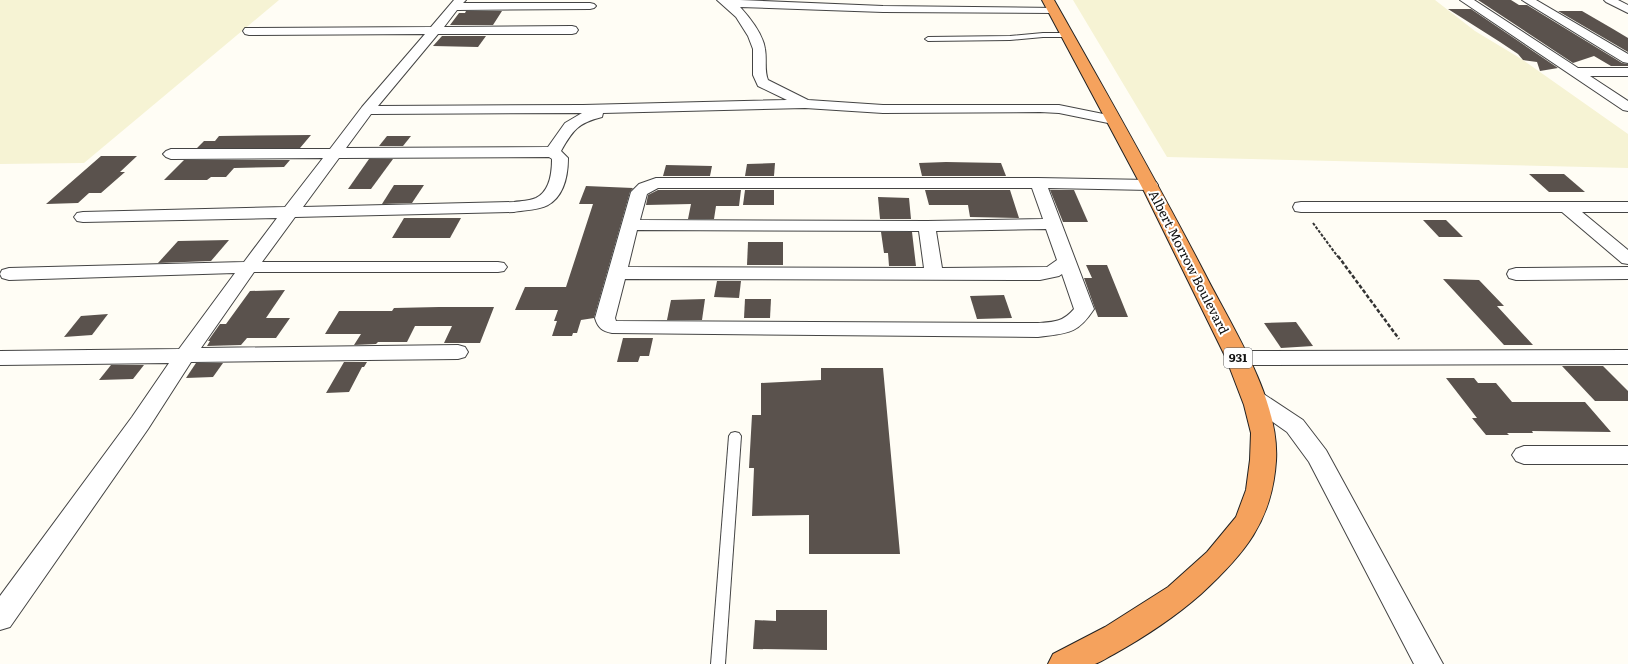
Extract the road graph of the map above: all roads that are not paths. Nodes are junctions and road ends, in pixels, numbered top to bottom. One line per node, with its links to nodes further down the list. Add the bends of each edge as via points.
1 (1466, 0): 15 (street)
2 (1528, 0): 14 (street)
3 (1610, 0): 8 (street)
4 (726, 1): 6 (street, via 883,9); 17 (street, via 736,9 755,38 759,77 763,83)
5 (457, 4): 7 (street); 9 (street)
6 (1050, 5): 12 (highway, Albert Morrow Boulevard / 931)
7 (590, 6)
8 (1628, 10)
9 (433, 30): 10 (street); 11 (street); 20 (street)
10 (572, 30)
11 (249, 31)
12 (1066, 35): 13 (lane); 21 (highway, Albert Morrow Boulevard / 931)
13 (928, 39)
14 (1628, 59)
15 (1574, 72): 16 (street); 19 (street)
16 (1628, 72)
17 (805, 104): 18 (street); 21 (street, via 883,109 1046,108)
18 (632, 107): 20 (street, via 573,110); 22 (street, via 582,117 574,121)
19 (1628, 107)
20 (367, 110): 23 (street)
21 (1113, 120): 26 (highway, Albert Morrow Boulevard / 931)
22 (553, 152): 23 (street); 30 (street, via 560,158 556,185 552,194 542,201 530,204 514,207)
23 (335, 153): 24 (street); 30 (street)
24 (171, 154)
25 (1038, 183): 26 (street); 32 (street); 33 (street, via 656,183 644,187 639,192)
26 (1150, 185): 48 (highway, Albert Morrow Boulevard / 931)
27 (1301, 207): 28 (street)
28 (1566, 207): 29 (street); 35 (street)
29 (1628, 207)
30 (290, 212): 31 (street); 38 (street)
31 (83, 217)
32 (1054, 224): 34 (street); 36 (street)
33 (630, 225): 34 (street); 39 (street)
34 (927, 226): 42 (street)
35 (1628, 259)
36 (1066, 262): 39 (street, via 1084,309 1075,321 1063,327 1038,330 612,327 607,324 605,318); 42 (street, via 1052,272 1040,274)
37 (498, 266): 38 (street)
38 (249, 267): 41 (street); 45 (street)
39 (618, 273): 42 (street)
40 (1628, 273): 43 (street)
41 (9, 274)
42 (934, 274)
43 (1516, 274)
44 (458, 352): 45 (street)
45 (186, 354): 47 (street); 53 (street, via 140,423)
46 (1628, 357): 48 (street)
47 (0, 358)
48 (1238, 358): 49 (highway, Albert Morrow Boulevard / 931)
49 (1254, 398): 55 (highway, Albert Morrow Boulevard / 931, via 1262,433 1263,460 1259,490 1248,522 1217,562 1178,596 1116,636); 56 (street, via 1295,426 1318,456)
50 (736, 436): 54 (lane)
51 (1524, 455): 52 (street)
52 (1628, 455)
53 (0, 618)
54 (718, 664)
55 (1064, 664)
56 (1429, 664)

